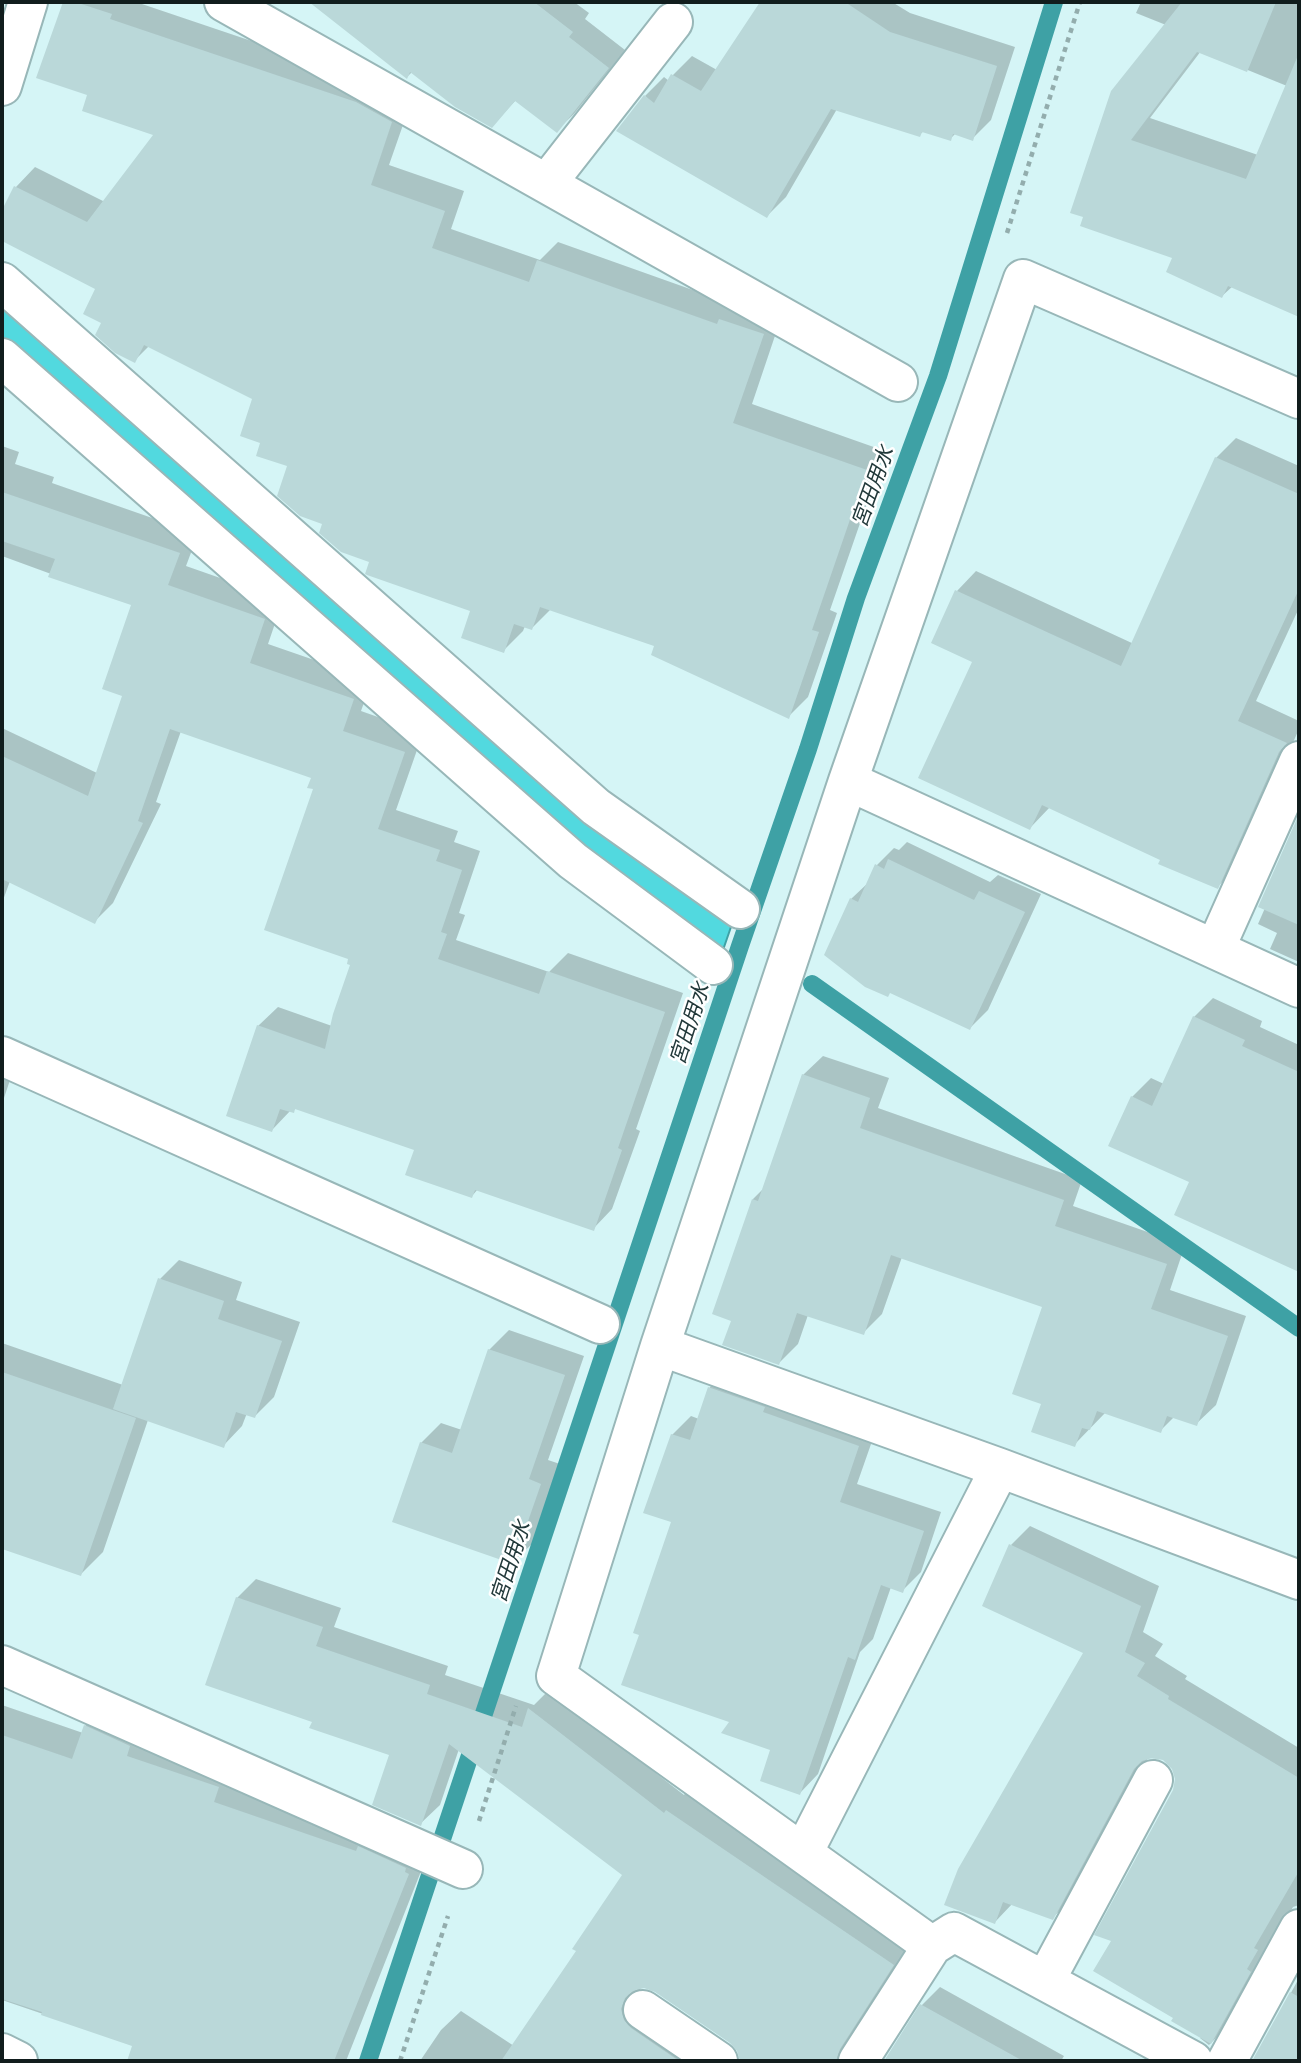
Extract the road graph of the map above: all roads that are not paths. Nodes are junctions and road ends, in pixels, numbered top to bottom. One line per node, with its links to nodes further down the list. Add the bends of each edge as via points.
1 (28, 2): 4 (street)
2 (250, 7): 5 (street)
3 (673, 22): 5 (street)
4 (2, 86)
5 (547, 183): 8 (street)
6 (2, 282): 12 (street, via 596,807)
7 (2, 358): 14 (street, via 573,861)
8 (898, 382)
9 (1299, 399): 11 (street, via 1023,279)
10 (1299, 761): 13 (street)
11 (848, 781): 13 (street); 18 (street)
12 (740, 909)
13 (1215, 949): 15 (street)
14 (713, 965)
15 (1299, 988)
16 (2, 1056): 17 (street)
17 (600, 1324)
18 (660, 1346): 19 (street); 23 (street, via 556,1676)
19 (1000, 1468): 20 (street); 23 (street)
20 (1299, 1580)
21 (2, 1665): 24 (street)
22 (1153, 1780): 27 (street)
23 (803, 1853): 26 (street)
24 (444, 1861)
25 (1299, 1929): 34 (street)
26 (932, 1946): 27 (street, via 954,1932); 32 (street)
27 (1045, 1981): 33 (street)
28 (643, 2010): 31 (street)
29 (2, 2053): 30 (street)
30 (18, 2061)
31 (718, 2061)
32 (858, 2061)
33 (1193, 2061)
34 (1227, 2061)

